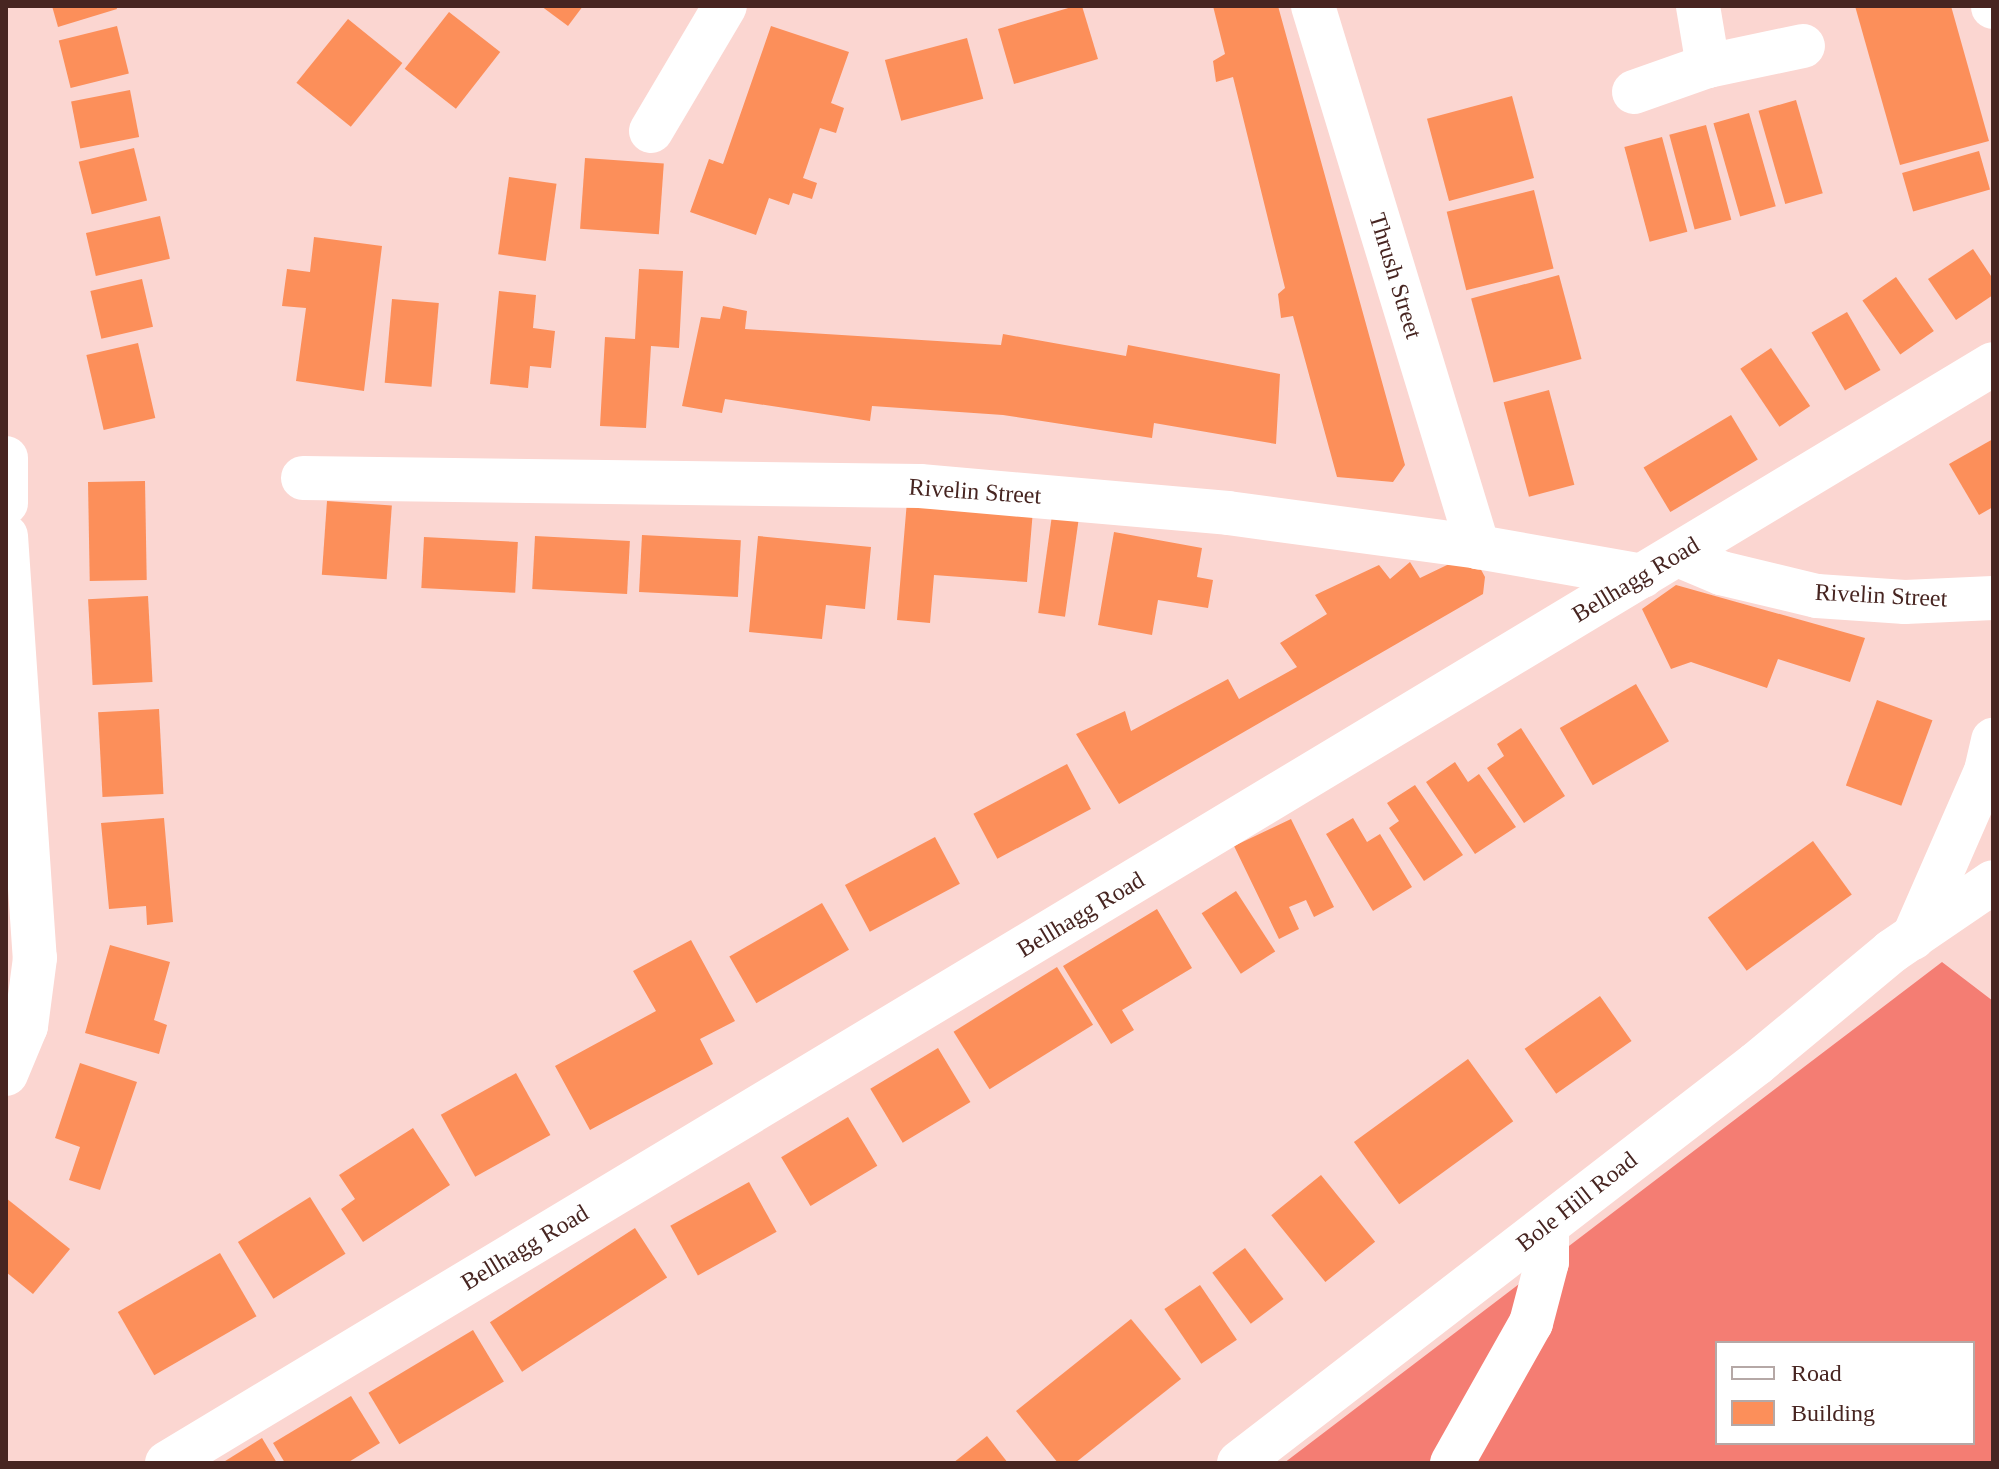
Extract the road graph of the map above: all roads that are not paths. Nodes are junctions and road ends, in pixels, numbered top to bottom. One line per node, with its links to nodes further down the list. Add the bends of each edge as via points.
1 (725, 6): 7 (street)
2 (1313, 6): 14 (street, Thrush Street)
3 (1698, 6): 5 (street)
4 (1803, 46): 5 (street)
5 (1708, 66): 6 (street)
6 (1634, 92)
7 (651, 131)
8 (1993, 364): 15 (street, Bellhagg Road)
9 (6, 458): 10 (street)
10 (6, 477): 12 (street)
11 (303, 478): 14 (street, Rivelin Street, via 920,486 1228,513)
12 (6, 503)
13 (6, 536): 21 (street, via 35,958 26,1026)
14 (1478, 547): 16 (street, Rivelin Street)
15 (1678, 555): 16 (street, Bellhagg Road); 17 (street, Rivelin Street, via 1721,573 1817,596 1905,602)
16 (1642, 576): 23 (street, Bellhagg Road)
17 (1993, 598)
18 (1993, 740): 20 (street, Bole Hill Road, via 1986,771)
19 (1993, 882): 20 (street, Bole Hill Road)
20 (1913, 938): 22 (street, Bole Hill Road)
21 (6, 1074)
22 (1547, 1226): 24 (street, Bole Hill Road); 25 (street, via 1547,1262 1531,1323)
23 (167, 1463)
24 (1239, 1463)
25 (1452, 1463)

